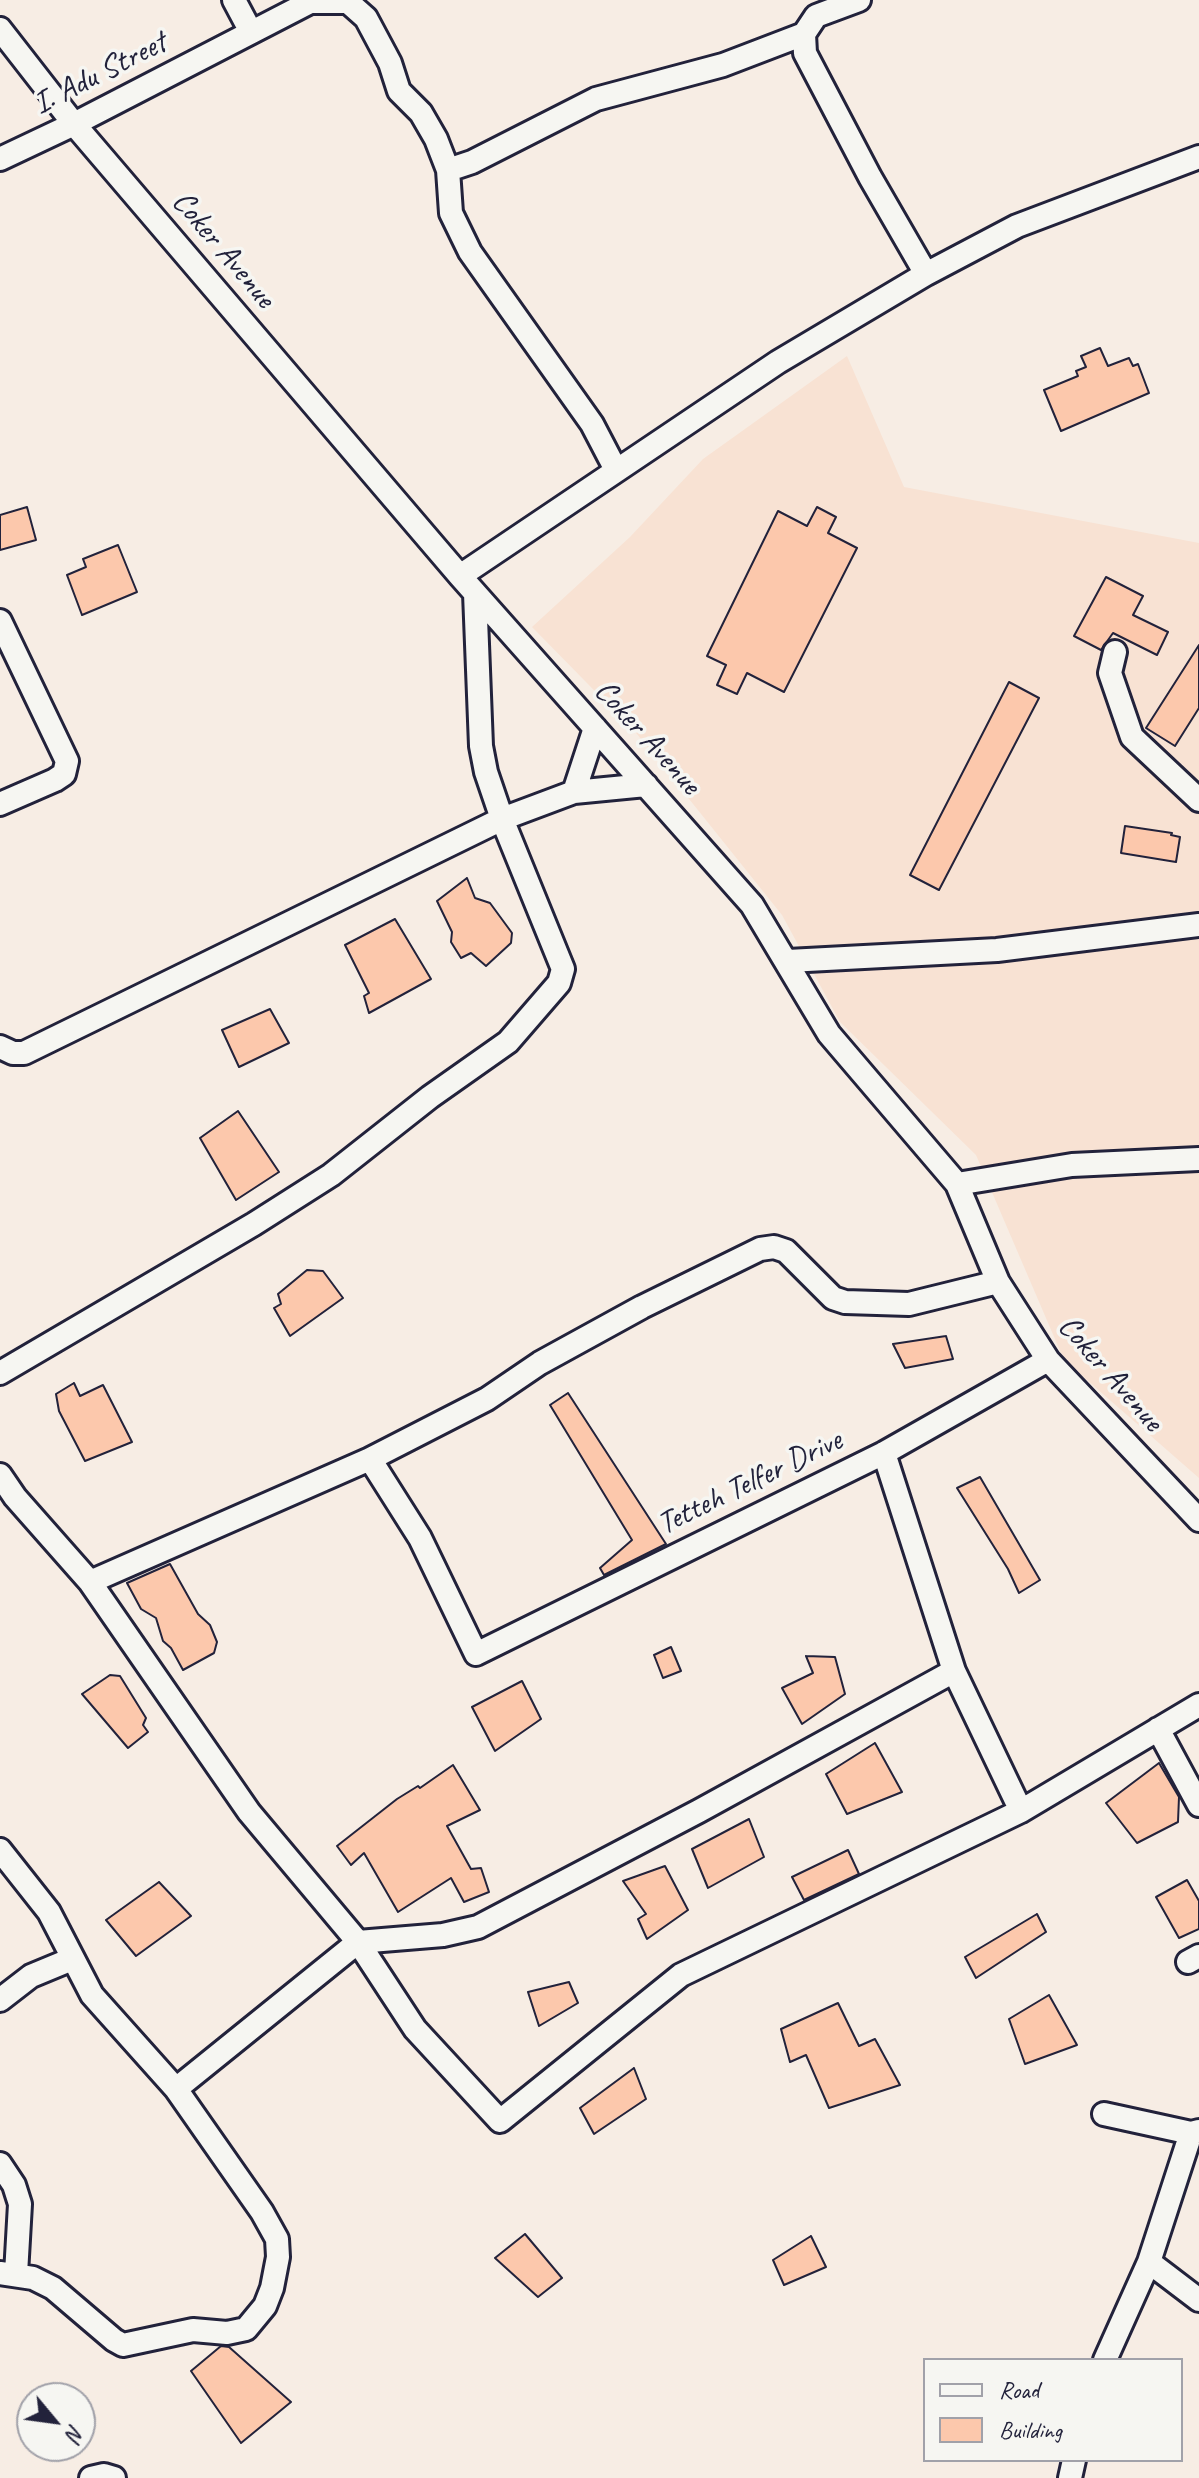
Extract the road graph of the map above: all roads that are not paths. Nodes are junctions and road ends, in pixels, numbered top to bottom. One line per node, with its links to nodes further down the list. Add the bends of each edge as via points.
1 (234, 0): 5 (street)
2 (859, 0): 6 (street, via 816,16)
3 (312, 1): 5 (street, I. Adu Street); 10 (street, via 348,2 366,18 399,91 421,113)
4 (0, 29): 7 (street, Coker Avenue)
5 (251, 32): 7 (street, I. Adu Street)
6 (804, 34): 10 (street, via 723,65 596,99); 11 (street, via 805,53)
7 (74, 124): 9 (street, I. Adu Street); 13 (street, Coker Avenue)
8 (1199, 157): 11 (street, via 1017,226)
9 (0, 159)
10 (448, 170): 12 (street, via 451,213 470,252 592,424)
11 (926, 274): 12 (street, via 778,362)
12 (616, 470): 13 (street)
13 (467, 584): 16 (street, Coker Avenue); 21 (street, via 481,746)
14 (0, 621): 20 (street, via 67,761 64,774 55,780)
15 (1115, 652): 19 (street, via 1110,673 1132,737)
16 (595, 728): 17 (street, Coker Avenue); 18 (street)
17 (646, 785): 18 (street); 23 (street, Coker Avenue, via 752,905)
18 (574, 792): 21 (street)
19 (1199, 800)
20 (0, 804)
21 (502, 819): 24 (street, via 24,1053); 29 (street, via 563,969 550,997 508,1042 331,1175)
22 (1199, 925): 23 (street, via 997,950)
23 (788, 961): 26 (street, Coker Avenue, via 829,1034)
24 (0, 1047)
25 (1199, 1159): 26 (street, via 1072,1165)
26 (957, 1184): 27 (street, Coker Avenue)
27 (998, 1282): 28 (street, Coker Avenue); 31 (street, via 909,1304 845,1302 833,1298 786,1251 760,1249 642,1307 487,1399)
28 (1048, 1360): 30 (street, Tetteh Telfer Drive); 33 (street, Coker Avenue)
29 (0, 1373)
30 (884, 1453): 31 (street, Tetteh Telfer Drive, via 476,1654 420,1538); 35 (street)
31 (370, 1459): 34 (street)
32 (0, 1475): 34 (street)
33 (1199, 1520)
34 (90, 1582): 41 (street, via 249,1812)
35 (954, 1671): 39 (street); 41 (street, via 478,1927)
36 (1199, 1705): 37 (street)
37 (1158, 1729): 38 (street); 39 (street)
38 (1199, 1805)
39 (1021, 1811): 41 (street, via 681,1975 500,2121 415,2029)
40 (0, 1850): 42 (street, via 49,1912)
41 (358, 1942): 44 (street)
42 (72, 1959): 43 (street, via 31,1976); 44 (street, via 103,2010)
43 (0, 2000)
44 (176, 2089): 49 (street, via 277,2239 272,2288 254,2321 236,2333 193,2330 123,2345 53,2288)
45 (1104, 2114): 46 (street)
46 (1195, 2132): 48 (street)
47 (0, 2164): 49 (street, via 20,2204)
48 (1149, 2262): 50 (street); 51 (street)
49 (8, 2273)
50 (1199, 2300)
51 (1106, 2358)
52 (91, 2478): 53 (street)
53 (114, 2478)

